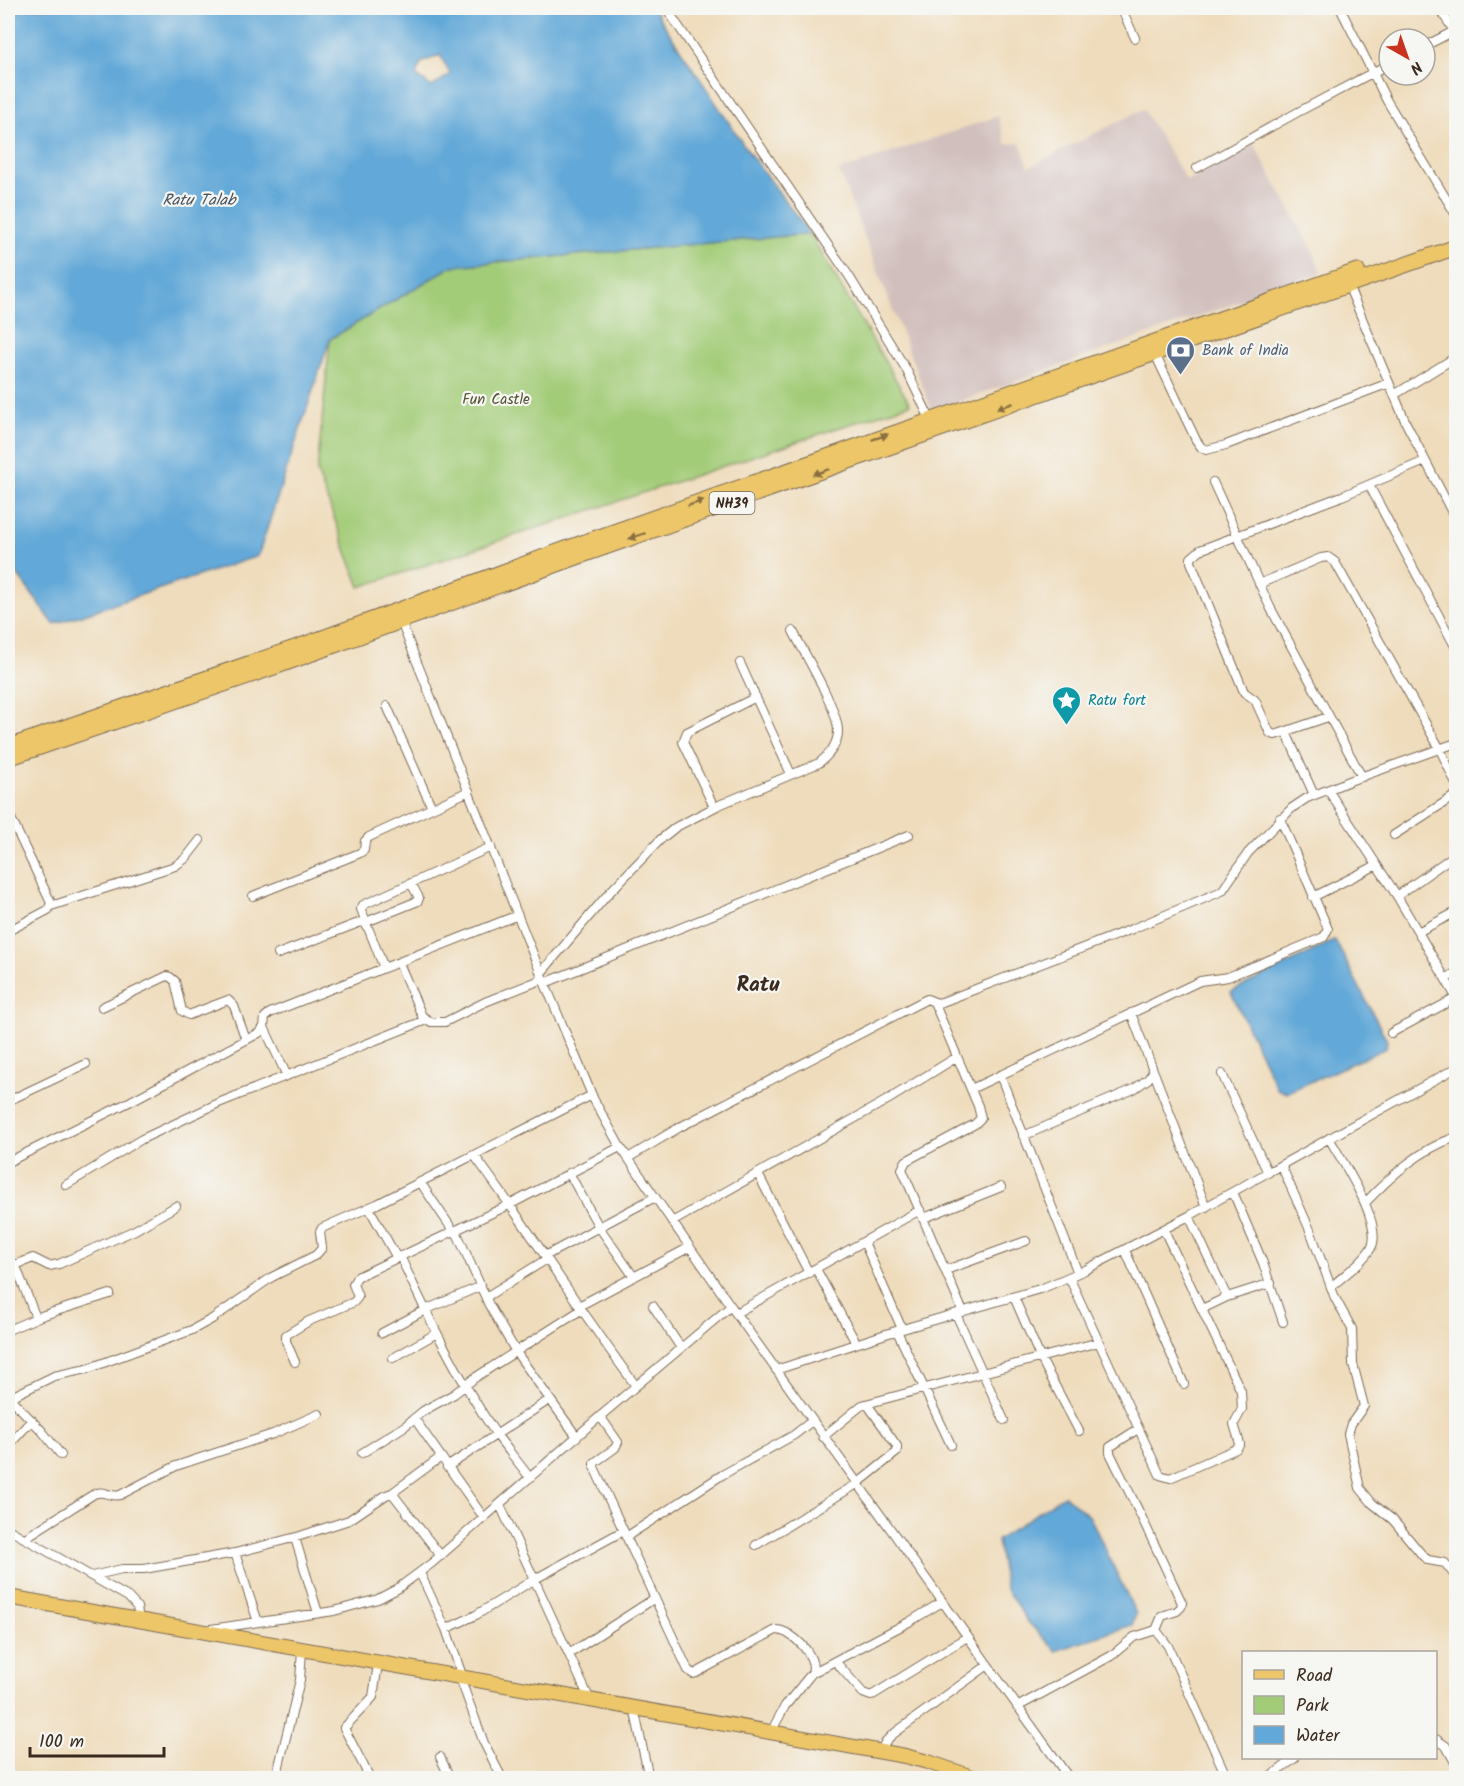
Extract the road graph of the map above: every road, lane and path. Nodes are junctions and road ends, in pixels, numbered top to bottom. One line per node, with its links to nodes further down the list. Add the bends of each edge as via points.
1 (666, 8): 19 (street, via 849,276 906,369)
2 (1121, 8): 6 (street)
3 (1340, 8): 9 (street)
4 (1439, 8): 5 (street)
5 (1456, 31): 7 (street)
6 (1135, 38)
7 (1437, 40)
8 (1377, 70): 9 (street)
9 (1372, 72): 10 (street); 11 (street)
10 (1197, 168)
11 (1456, 215)
12 (1456, 237): 19 (highway, NH39)
13 (1456, 247): 14 (highway, NH39)
14 (1348, 285): 15 (highway, NH39); 17 (street)
15 (1155, 354): 17 (street, via 1196,440 1206,450); 26 (highway, NH39, one-way to 26)
16 (1456, 357): 18 (street)
17 (1389, 383): 18 (street)
18 (1394, 395): 20 (street)
19 (930, 419): 35 (highway, NH39, one-way to 19)
20 (1425, 461): 22 (street); 23 (street)
21 (1213, 482): 24 (street)
22 (1369, 485): 24 (street); 28 (street)
23 (1456, 520)
24 (1237, 535): 25 (street); 33 (street, via 1200,550 1191,562 1244,692 1255,700 1270,733)
25 (1259, 584): 32 (street); 36 (street, via 1321,558 1331,558)
26 (401, 622): 37 (highway, NH39); 42 (street)
27 (793, 631): 38 (street, via 829,701 838,730 829,755)
28 (1456, 648)
29 (740, 663): 30 (street)
30 (756, 697): 38 (street); 45 (street, via 687,732 683,738)
31 (387, 706): 46 (street)
32 (1328, 717): 33 (street); 39 (street)
33 (1286, 732): 43 (street)
34 (1456, 742): 36 (street)
35 (8, 747)
36 (1440, 749): 39 (street); 40 (street)
37 (8, 758)
38 (791, 774): 45 (street)
39 (1362, 777): 41 (street)
40 (1456, 784)
41 (1328, 790): 43 (street); 54 (street)
42 (469, 791): 46 (street); 52 (street)
43 (1314, 795): 48 (street)
44 (1456, 795): 50 (street)
45 (714, 807): 69 (street, via 675,827 661,839 608,894)
46 (432, 808): 56 (street, via 369,837 360,853)
47 (8, 812): 59 (street)
48 (1280, 818): 58 (street); 72 (street, via 1248,853 1222,891)
49 (909, 835): 69 (street)
50 (1395, 835)
51 (200, 840): 59 (street, via 175,866)
52 (491, 847): 55 (street); 61 (street)
53 (1456, 854): 57 (street)
54 (1377, 865): 57 (street); 58 (street)
55 (411, 882): 62 (street, via 363,905); 62 (street, via 418,901)
56 (253, 896)
57 (1397, 896): 64 (street)
58 (1313, 897): 74 (street, via 1328,929 1324,937 1228,977 1200,981)
59 (51, 906): 63 (street)
60 (1456, 912): 64 (street)
61 (518, 915): 66 (street); 69 (street)
62 (366, 923): 65 (street); 67 (street)
63 (8, 932)
64 (1418, 932): 70 (street)
65 (278, 954)
66 (399, 963): 67 (street); 75 (street)
67 (384, 968): 76 (street, via 270,1013 264,1019)
68 (1456, 972): 70 (street)
69 (543, 978): 75 (street, via 444,1022); 87 (street)
70 (1446, 979): 71 (street)
71 (1456, 997): 77 (street)
72 (934, 1002): 79 (street); 94 (street, via 922,1001)
73 (102, 1007): 78 (street, via 166,976 175,981 180,1009 185,1014 224,1000 231,1002)
74 (1131, 1013): 82 (street); 84 (street)
75 (426, 1020): 85 (street)
76 (264, 1027): 78 (street); 85 (street)
77 (1391, 1033)
78 (246, 1040): 95 (street)
79 (957, 1057): 86 (street); 99 (street)
80 (86, 1064): 88 (street)
81 (1456, 1068): 91 (street)
82 (1153, 1072): 89 (street, via 1134,1089); 108 (street)
83 (1222, 1074): 98 (street)
84 (1000, 1075): 86 (street); 89 (street)
85 (287, 1076): 101 (street, via 142,1139)
86 (970, 1089): 110 (street, via 981,1115 979,1121 902,1166)
87 (592, 1095): 92 (street); 93 (street)
88 (8, 1101)
89 (1023, 1136): 125 (street)
90 (1456, 1137): 105 (street, via 1409,1162)
91 (1329, 1138): 96 (street); 105 (street)
92 (620, 1147): 94 (street); 97 (street)
93 (474, 1155): 100 (street); 106 (street)
94 (628, 1158): 104 (street)
95 (8, 1162)
96 (1281, 1165): 98 (street); 130 (street)
97 (569, 1173): 106 (street); 113 (street)
98 (1268, 1173): 103 (street)
99 (758, 1174): 112 (street); 124 (street)
100 (420, 1182): 109 (street); 115 (street)
101 (66, 1185)
102 (1001, 1187): 110 (street)
103 (1233, 1192): 108 (street); 128 (street)
104 (655, 1197): 112 (street); 113 (street)
105 (1365, 1203): 130 (street, via 1374,1230 1372,1246)
106 (511, 1204): 115 (street); 121 (street)
107 (176, 1206): 122 (street, via 135,1230 53,1266 33,1258)
108 (1206, 1207): 111 (street)
109 (369, 1208): 120 (street); 160 (street, via 322,1228 322,1248 316,1255 272,1277 192,1330 87,1369 54,1376)
110 (922, 1214): 117 (street); 123 (street)
111 (1189, 1216): 114 (street); 134 (street)
112 (672, 1222): 118 (street)
113 (599, 1227): 121 (street); 126 (street)
114 (1164, 1230): 119 (street); 137 (street)
115 (455, 1232): 120 (street); 129 (street)
116 (1026, 1241): 123 (street)
117 (864, 1242): 124 (street); 144 (street)
118 (690, 1247): 126 (street); 139 (street)
119 (1125, 1250): 125 (street); 156 (street)
120 (398, 1257): 138 (street); 153 (street, via 355,1280 358,1297 354,1302 286,1335)
121 (546, 1258): 132 (street); 136 (street)
122 (11, 1266): 141 (street)
123 (946, 1270): 140 (street)
124 (813, 1271): 139 (street); 148 (street)
125 (1078, 1273): 127 (street)
126 (634, 1277): 136 (street)
127 (1069, 1277): 133 (street); 147 (street)
128 (1271, 1283): 134 (street); 142 (street)
129 (481, 1286): 132 (street); 138 (street)
130 (1331, 1287): 194 (street, via 1352,1329 1353,1365 1364,1402 1348,1434 1360,1488 1423,1556 1445,1563)
131 (110, 1294): 141 (street)
132 (486, 1297): 150 (street)
133 (1014, 1297): 140 (street); 151 (street)
134 (1227, 1297): 137 (street)
135 (653, 1306): 149 (street)
136 (580, 1308): 150 (street); 158 (street)
137 (1202, 1309): 169 (street, via 1241,1391 1242,1409 1234,1424 1240,1445 1166,1478 1157,1472)
138 (425, 1310): 145 (street); 146 (street)
139 (733, 1310): 149 (street); 154 (street)
140 (960, 1313): 144 (street); 155 (street)
141 (36, 1318): 143 (street)
142 (1283, 1322)
143 (8, 1330)
144 (899, 1330): 148 (street); 159 (street)
145 (382, 1333)
146 (437, 1333): 152 (street); 157 (street)
147 (1098, 1342): 151 (street); 169 (street)
148 (856, 1343): 154 (street)
149 (681, 1348): 158 (street)
150 (516, 1352): 157 (street); 161 (street)
151 (1040, 1357): 155 (street); 170 (street)
152 (393, 1358)
153 (296, 1362)
154 (776, 1370): 168 (street)
155 (982, 1372): 159 (street); 167 (street)
156 (1184, 1384)
157 (466, 1385): 165 (street); 171 (street)
158 (636, 1386): 164 (street)
159 (925, 1389): 162 (street); 174 (street)
160 (8, 1396): 166 (street)
161 (549, 1400): 171 (street); 172 (street)
162 (867, 1404): 173 (street, via 854,1410); 181 (street, via 898,1450)
163 (319, 1414): 187 (street, via 273,1434 176,1466 120,1495 102,1491 94,1494)
164 (600, 1416): 172 (street); 186 (street, via 618,1442 594,1462 594,1467)
165 (414, 1418): 176 (street); 178 (street)
166 (32, 1420): 175 (street); 177 (street)
167 (1004, 1420)
168 (812, 1421): 173 (street); 186 (street)
169 (1138, 1430): 204 (street, via 1109,1450 1182,1603 1177,1611 1162,1616)
170 (1079, 1431)
171 (497, 1434): 179 (street); 180 (street)
172 (577, 1437): 180 (street)
173 (824, 1437): 181 (street)
174 (951, 1445)
175 (8, 1446)
176 (362, 1453)
177 (61, 1455)
178 (441, 1457): 179 (street); 182 (street)
179 (447, 1467): 184 (street)
180 (530, 1478): 183 (street)
181 (857, 1484): 189 (street); 198 (street)
182 (392, 1493): 188 (street, via 349,1520); 191 (street)
183 (500, 1504): 184 (street); 195 (street)
184 (484, 1518): 191 (street)
185 (8, 1529): 187 (street)
186 (625, 1534): 195 (street); 197 (street)
187 (25, 1538): 193 (street)
188 (295, 1538): 190 (street); 199 (street)
189 (756, 1545)
190 (235, 1553): 193 (street); 201 (street)
191 (441, 1556): 192 (street)
192 (420, 1573): 199 (street, via 378,1599); 202 (street)
193 (92, 1576): 200 (street, via 133,1602)
194 (1456, 1577)
195 (535, 1579): 202 (street); 207 (street)
196 (8, 1597): 200 (main road)
197 (655, 1598): 207 (street); 211 (street, via 693,1674 776,1630 789,1633 809,1653 815,1666)
198 (942, 1602): 205 (street); 208 (street)
199 (318, 1613): 201 (street)
200 (139, 1620): 203 (main road)
201 (258, 1622): 203 (street)
202 (446, 1629): 212 (street)
203 (205, 1630): 206 (main road)
204 (1156, 1630): 214 (street, via 1134,1637 1111,1656); 229 (street, via 1168,1646)
205 (967, 1637): 208 (street, via 871,1696 863,1693); 210 (street)
206 (302, 1650): 209 (main road); 222 (street, via 300,1680)
207 (569, 1654): 213 (street)
208 (835, 1661): 211 (street)
209 (378, 1664): 212 (main road); 223 (street, via 373,1697 344,1728)
210 (987, 1665): 214 (street); 218 (street, via 892,1735)
211 (812, 1672): 216 (street, via 785,1706)
212 (462, 1678): 213 (main road); 225 (street, via 484,1743)
213 (590, 1700): 215 (main road)
214 (1017, 1707): 228 (street)
215 (634, 1708): 216 (main road); 226 (street)
216 (771, 1732): 218 (main road)
217 (1437, 1740): 221 (street, via 1446,1746)
218 (880, 1752): 227 (main road, via 928,1762)
219 (440, 1757): 224 (street)
220 (1294, 1759): 230 (street)
221 (1456, 1764)
222 (276, 1779)
223 (370, 1779)
224 (450, 1779)
225 (502, 1779)
226 (649, 1779)
227 (975, 1779)
228 (1069, 1779)
229 (1227, 1779)
230 (1269, 1779)

